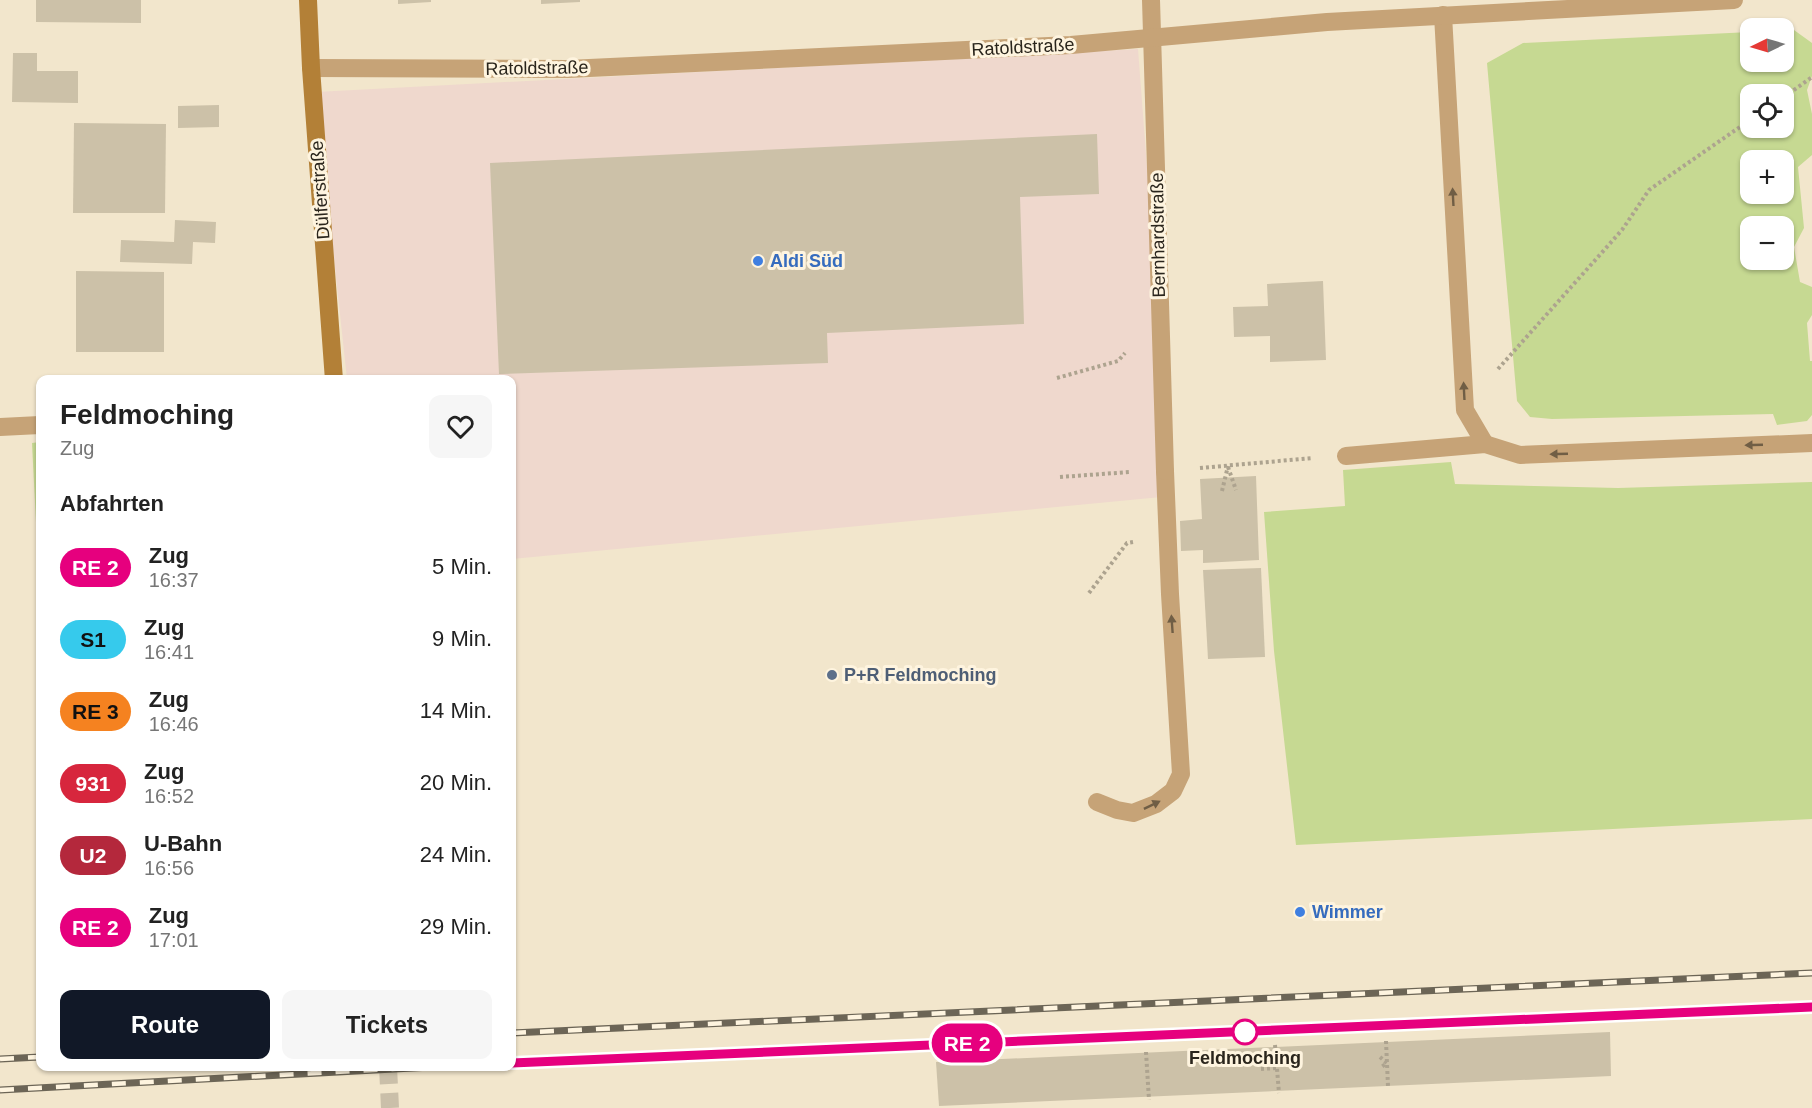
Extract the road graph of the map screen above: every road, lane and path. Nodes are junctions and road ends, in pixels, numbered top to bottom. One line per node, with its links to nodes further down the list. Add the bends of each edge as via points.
1 (308, 0): 7 (main road, Dülferstraße)
2 (1151, 0): 6 (street, Bernhardstraße)
3 (1734, 0): 4 (street, Ratoldstraße)
4 (1679, 1): 5 (street, Ratoldstraße)
5 (1443, 15): 6 (street, Ratoldstraße); 18 (street, one-way to 5, via 1465,410)
6 (1153, 38): 7 (street, Ratoldstraße, via 568,69); 25 (street, Bernhardstraße)
7 (311, 68): 12 (main road, Dülferstraße)
8 (1812, 77): 9 (path)
9 (1794, 90)
10 (1740, 127): 14 (path, via 1649,190 1622,230 1498,369)
11 (1118, 361): 13 (path)
12 (334, 375)
13 (1057, 378)
14 (1496, 380)
15 (36, 425): 16 (street)
16 (0, 427)
17 (1812, 443): 18 (street, one-way to 18, via 1520,455)
18 (1485, 444): 19 (street)
19 (1346, 456): 20 (path)
20 (1228, 466): 23 (path); 24 (path)
21 (1138, 472): 22 (path)
22 (1060, 477)
23 (1236, 490)
24 (1222, 491)
25 (1167, 540): 26 (path, via 1127,543); 27 (street, Bernhardstraße, one-way to 25, via 1133,813 1156,804 1173,791 1181,774)
26 (1089, 593)
27 (1097, 802)
28 (1386, 1041): 32 (path)
29 (1275, 1045): 33 (path)
30 (1146, 1052): 38 (path)
31 (1380, 1057): 32 (path)
32 (1387, 1063): 34 (path); 36 (path)
33 (1277, 1068): 35 (path); 37 (path)
34 (1380, 1068)
35 (1261, 1069)
36 (1388, 1086)
37 (1278, 1093)
38 (1149, 1100)

